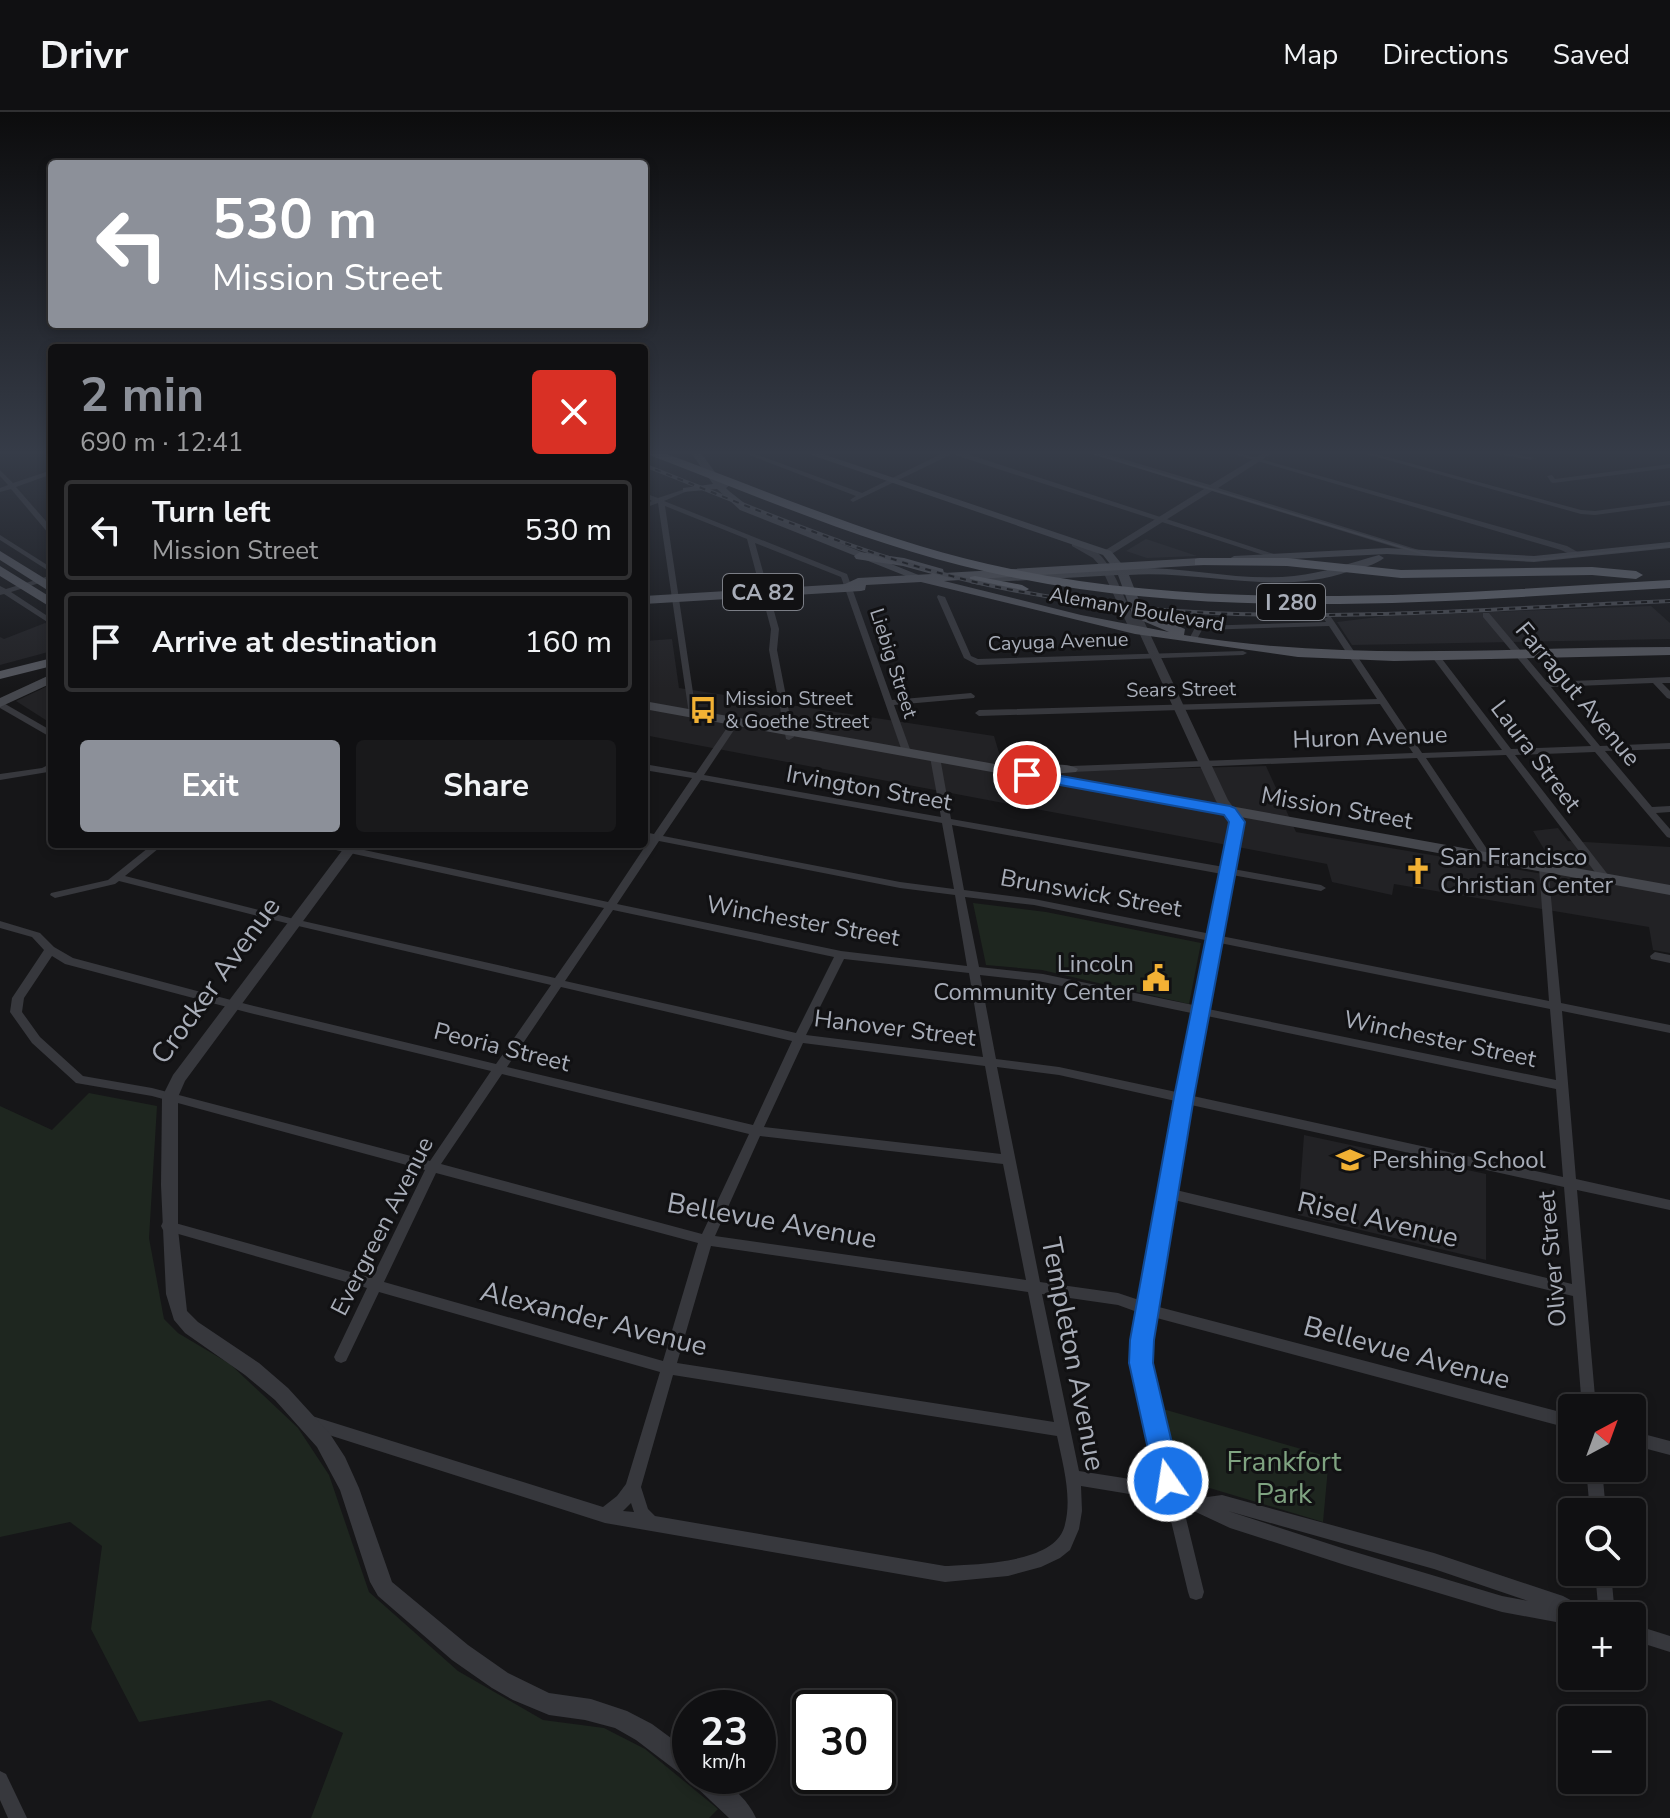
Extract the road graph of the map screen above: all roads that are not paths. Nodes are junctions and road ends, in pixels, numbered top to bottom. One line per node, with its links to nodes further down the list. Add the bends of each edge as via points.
1 (665, 530): 44 (street)
2 (730, 530): 12 (street)
3 (794, 530): 20 (main road, Alemany Boulevard)
4 (862, 530): 33 (highway, I 280)
5 (899, 530): 42 (highway, I 280)
6 (1033, 530): 25 (main road, via 1075,544)
7 (1152, 530): 25 (street)
8 (1193, 530): 21 (street)
9 (1347, 530): 13 (street)
10 (1500, 530): 19 (street)
11 (0, 537): 26 (street)
12 (750, 538): 38 (street, via 839,572); 40 (street)
13 (1375, 538): 15 (main road, via 1390,545); 16 (street)
14 (1665, 545): 19 (main road)
15 (1379, 551): 16 (main road); 21 (main road)
16 (1417, 551): 18 (main road); 22 (main road)
17 (0, 555): 31 (main road)
18 (1437, 555): 19 (main road, via 1555,562); 22 (main road)
19 (1579, 555)
20 (860, 556): 24 (main road, Alemany Boulevard); 32 (main road, via 904,562)
21 (1276, 556): 23 (main road)
22 (1392, 556): 25 (main road, via 1332,574 1274,580)
23 (1200, 562): 25 (main road, CA 82); 29 (highway, via 1287,562 1415,574)
24 (883, 565): 30 (main road, Alemany Boulevard); 34 (main road, via 891,572)
25 (1112, 566): 32 (main road, CA 82); 33 (main road); 47 (main road); 50 (street)
26 (48, 568)
27 (0, 570): 37 (main road)
28 (1670, 573): 29 (highway, I 280)
29 (1636, 575): 42 (highway, I 280)
30 (920, 578): 32 (main road); 34 (main road, CA 82); 35 (main road, Alemany Boulevard)
31 (46, 579): 37 (street)
32 (954, 579): 33 (main road, CA 82); 35 (main road, CA 82); 41 (main road, Alemany Boulevard)
33 (973, 579): 35 (main road, Alemany Boulevard); 41 (main road); 42 (highway, I 280); 42 (highway, via 1107,601); 43 (main road); 50 (main road, Alemany Boulevard, via 1043,613)
34 (886, 580): 38 (main road, CA 82)
35 (936, 582): 38 (main road, CA 82); 43 (main road)
36 (1670, 584): 42 (highway, via 1302,608)
37 (23, 586): 39 (street); 46 (main road)
38 (850, 586): 40 (main road, CA 82); 70 (street, Liebig Street)
39 (2, 591): 49 (street)
40 (764, 592): 44 (main road, CA 82); 78 (street, via 775,629 773,650)
41 (995, 593): 50 (main road, Alemany Boulevard)
42 (1152, 595)
43 (941, 597): 57 (street, Cayuga Avenue, via 971,661)
44 (675, 598): 45 (main road, CA 82); 75 (street)
45 (648, 600)
46 (48, 602)
47 (1136, 608): 50 (street); 51 (main road)
48 (1486, 615): 54 (street, Farragut Avenue)
49 (48, 620)
50 (1140, 630): 51 (main road, Alemany Boulevard); 53 (main road, Alemany Boulevard); 57 (street)
51 (1194, 637): 56 (main road, Alemany Boulevard); 56 (street, via 1199,628 1329,621)
52 (1670, 648): 54 (main road, Alemany Boulevard)
53 (1264, 650): 55 (main road); 56 (main road, Alemany Boulevard)
54 (1516, 652): 56 (main road, Alemany Boulevard); 59 (main road, Alemany Boulevard); 66 (street, Farragut Avenue)
55 (1243, 653): 57 (street, Cayuga Avenue)
56 (1350, 653): 59 (main road, Alemany Boulevard); 69 (street)
57 (1153, 654): 72 (street)
58 (48, 655): 61 (main road)
59 (1436, 657): 82 (street, Laura Street)
60 (48, 663): 62 (main road)
61 (0, 668)
62 (0, 675)
63 (48, 680): 71 (main road)
64 (1655, 680): 65 (street); 66 (street); 68 (street)
65 (1670, 680)
66 (1543, 685): 80 (street, Farragut Avenue)
67 (971, 696): 70 (street)
68 (1670, 696)
69 (1383, 701): 72 (street, Sears Street); 83 (street)
70 (888, 703): 81 (street, Liebig Street)
71 (0, 704): 77 (street)
72 (1177, 707): 74 (street, Sears Street); 85 (street)
73 (648, 709): 75 (main road, Mission Street)
74 (979, 713)
75 (693, 716): 76 (main road, Mission Street)
76 (734, 724): 78 (main road, Mission Street); 91 (street, Evergreen Avenue)
77 (48, 733)
78 (789, 734): 81 (main road, Mission Street); 84 (main road, Mission Street)
79 (1670, 746): 80 (street, Huron Avenue)
80 (1597, 749): 82 (street, Huron Avenue); 94 (street, Farragut Avenue)
81 (906, 752): 84 (main road, Mission Street)
82 (1508, 752): 83 (street, Huron Avenue); 107 (street, Laura Street)
83 (1419, 755): 85 (street, Huron Avenue); 103 (street)
84 (936, 760): 89 (main road, Mission Street); 96 (street, Templeton Avenue)
85 (1204, 763): 88 (street, Huron Avenue); 95 (street)
86 (648, 768): 91 (street, Irvington Street)
87 (48, 769): 90 (street)
88 (1071, 769): 89 (main road); 92 (main road)
89 (1013, 773): 92 (main road, Mission Street)
90 (0, 777)
91 (700, 777): 96 (street, Irvington Street); 99 (street, Evergreen Avenue)
92 (1057, 780): 95 (main road, Mission Street)
93 (1670, 809): 94 (street)
94 (1649, 810): 97 (street, Farragut Avenue)
95 (1230, 811): 103 (main road, Mission Street); 105 (street, via 1237,822)
96 (946, 822): 105 (street, Irvington Street); 110 (street, Templeton Avenue)
97 (1670, 835)
98 (648, 836): 99 (street, Brunswick Street)
99 (657, 838): 110 (street, Brunswick Street); 112 (street, Evergreen Avenue)
100 (154, 848): 106 (street)
101 (350, 848): 113 (street, Crocker Avenue)
102 (355, 848): 112 (street, Winchester Street)
103 (1488, 858): 104 (main road, Mission Street)
104 (1544, 868): 107 (main road, Mission Street); 123 (street, Oliver Street)
105 (1228, 870): 108 (street, Irvington Street); 115 (street)
106 (118, 877): 111 (street); 113 (street, Hanover Street)
107 (1605, 878): 109 (main road, Mission Street)
108 (1321, 888)
109 (1670, 890)
110 (960, 893): 115 (street, Brunswick Street, via 1034,902); 120 (street, Templeton Avenue)
111 (55, 895)
112 (611, 906): 117 (street, Winchester Street); 121 (street, Evergreen Avenue)
113 (294, 922): 121 (street, Hanover Street); 122 (street, Crocker Avenue)
114 (0, 924): 116 (street, Peoria Street, via 36,935)
115 (1214, 938): 123 (street, Brunswick Street); 124 (street)
116 (50, 950): 122 (street, Peoria Street, via 69,961); 130 (street, Bellevue Avenue, via 18,998 16,1012 36,1040 80,1080)
117 (841, 955): 120 (street, Winchester Street); 126 (street)
118 (1655, 956): 119 (street)
119 (1670, 959)
120 (976, 971): 124 (street, Winchester Street, via 1043,978); 127 (street, Templeton Avenue)
121 (556, 981): 126 (street, Hanover Street); 128 (street, Evergreen Avenue)
122 (233, 1004): 128 (street, Peoria Street); 130 (street, Crocker Avenue)
123 (1554, 1006): 125 (street, Brunswick Street); 129 (street, Oliver Street)
124 (1202, 1012): 129 (street, Winchester Street); 131 (street)
125 (1670, 1029)
126 (799, 1038): 127 (street, Hanover Street); 132 (street)
127 (991, 1062): 131 (street, Hanover Street); 133 (street, Templeton Avenue)
128 (498, 1068): 132 (street, Peoria Street); 134 (street, Evergreen Avenue)
129 (1561, 1086): 135 (street, Oliver Street)
130 (170, 1097): 134 (street, Bellevue Avenue); 138 (street, Crocker Avenue)
131 (1184, 1097): 135 (street, Hanover Street); 136 (street)
132 (756, 1131): 133 (street, Peoria Street); 139 (street)
133 (1008, 1160): 141 (street, Templeton Avenue)
134 (432, 1168): 139 (street, Bellevue Avenue); 140 (street, Evergreen Avenue)
135 (1570, 1183): 137 (street, Hanover Street); 142 (street, Oliver Street)
136 (1167, 1193): 142 (street, Risel Avenue); 143 (street)
137 (1670, 1205)
138 (168, 1226): 140 (street, Alexander Avenue); 148 (street, Crocker Avenue, via 183,1320 250,1367)
139 (706, 1240): 141 (street, Bellevue Avenue); 145 (street)
140 (374, 1286): 144 (street, Evergreen Avenue); 145 (street, Alexander Avenue)
141 (1036, 1287): 143 (street, Bellevue Avenue, via 1118,1299); 149 (street, Templeton Avenue)
142 (1578, 1291): 146 (street, Oliver Street)
143 (1146, 1309): 147 (street, Bellevue Avenue); 154 (street, via 1141,1363)
144 (341, 1357)
145 (667, 1368): 149 (street, Alexander Avenue); 153 (street)
146 (1588, 1394)
147 (1558, 1418)
148 (312, 1423): 156 (street, Templeton Avenue); 163 (street, Crocker Avenue, via 350,1484 385,1589 479,1666 526,1694 546,1703 617,1716)
149 (1063, 1430): 152 (street, Templeton Avenue)
150 (1646, 1442): 151 (street)
151 (1670, 1448)
152 (1073, 1477): 154 (street); 157 (street, Templeton Avenue, via 1075,1513 1064,1544 1031,1564 994,1571 945,1574)
153 (633, 1487): 156 (street); 157 (street, via 642,1514)
154 (1171, 1493): 155 (street); 158 (street)
155 (1199, 1506): 159 (street, via 1222,1502 1434,1561); 160 (street, via 1345,1557 1502,1604)
156 (605, 1515): 157 (street, Templeton Avenue)
157 (652, 1523)
158 (1196, 1592)
159 (1558, 1602)
160 (1558, 1614)
161 (1646, 1636): 162 (street)
162 (1670, 1644)
163 (672, 1752)
164 (0, 1780): 166 (street)
165 (722, 1794): 167 (street)
166 (18, 1818)
167 (744, 1818)

